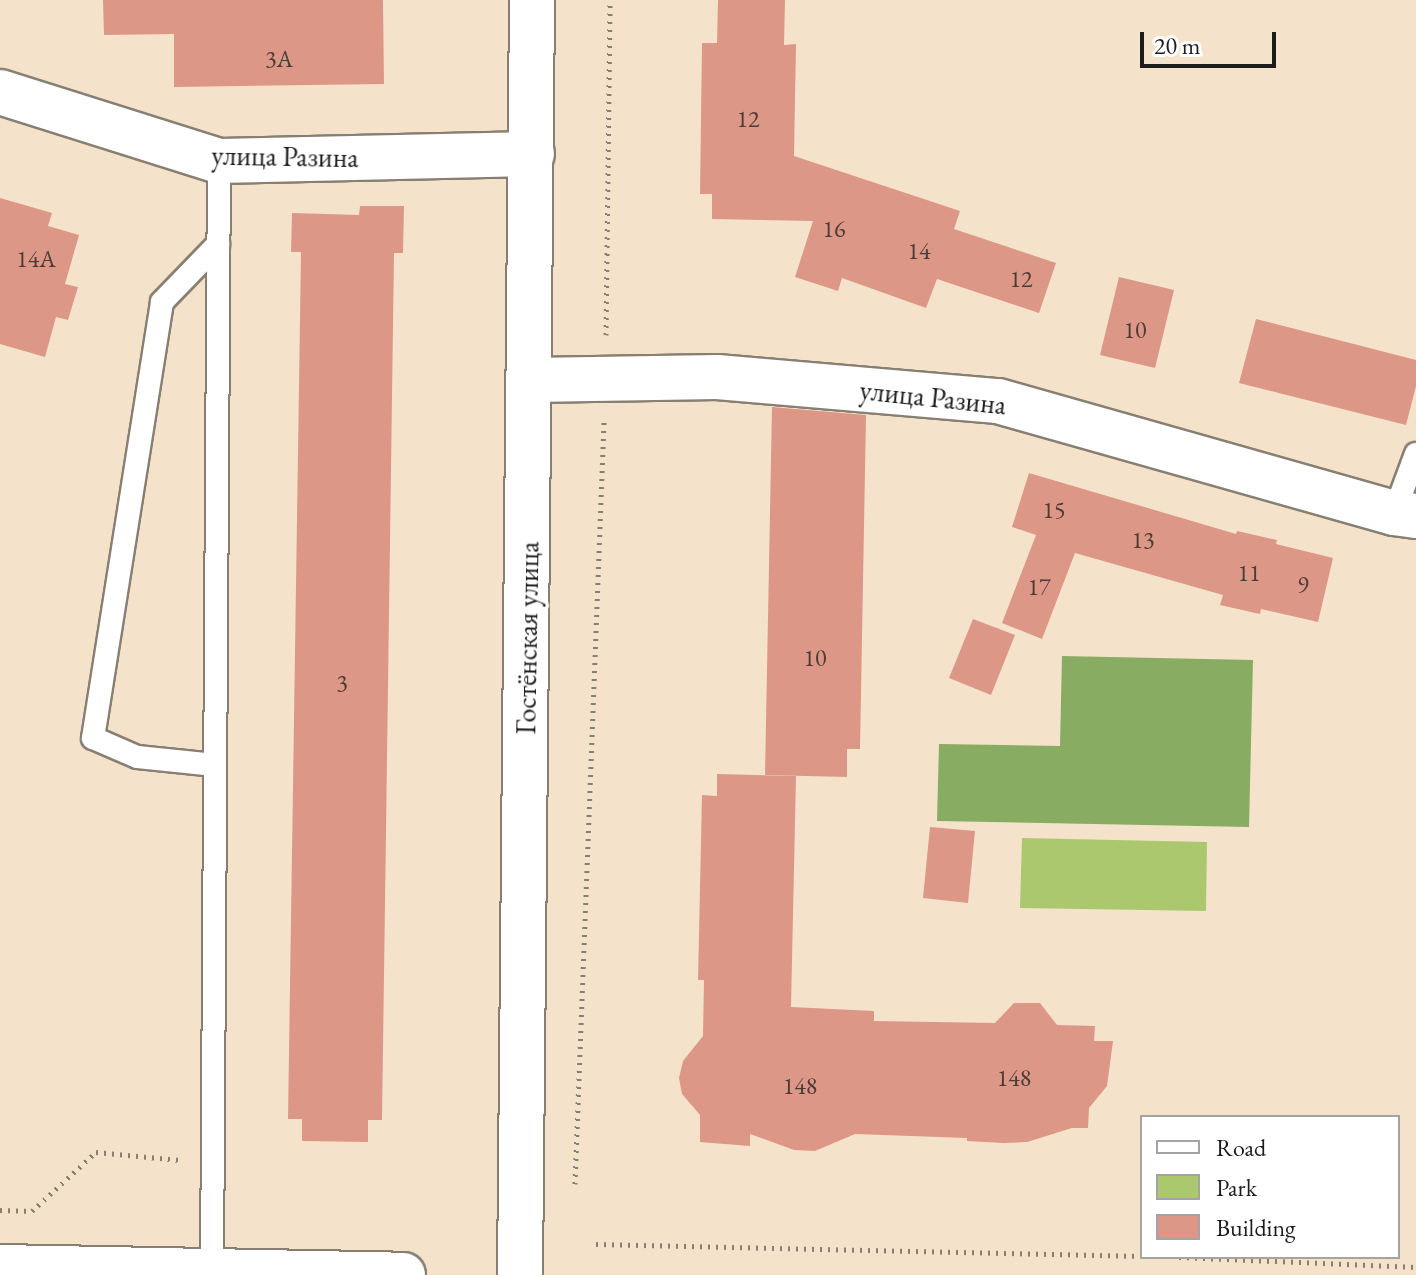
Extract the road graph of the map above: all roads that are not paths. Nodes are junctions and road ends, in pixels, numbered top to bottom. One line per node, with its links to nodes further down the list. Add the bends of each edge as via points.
1 (532, 0): 3 (street, Гостёнская улица)
2 (0, 92): 4 (street, улица Разина)
3 (532, 154): 4 (street, улица Разина); 6 (street, Гостёнская улица)
4 (219, 161): 5 (lane)
5 (218, 244): 9 (lane); 9 (lane, via 162,302 93,738 137,757)
6 (531, 380): 8 (street, улица Разина, via 717,377 998,401); 13 (street, Гостёнская улица)
7 (1416, 454): 8 (lane)
8 (1405, 514)
9 (215, 765): 11 (lane)
10 (0, 1267): 11 (street)
11 (212, 1271): 12 (street)
12 (403, 1275)
13 (520, 1275)

